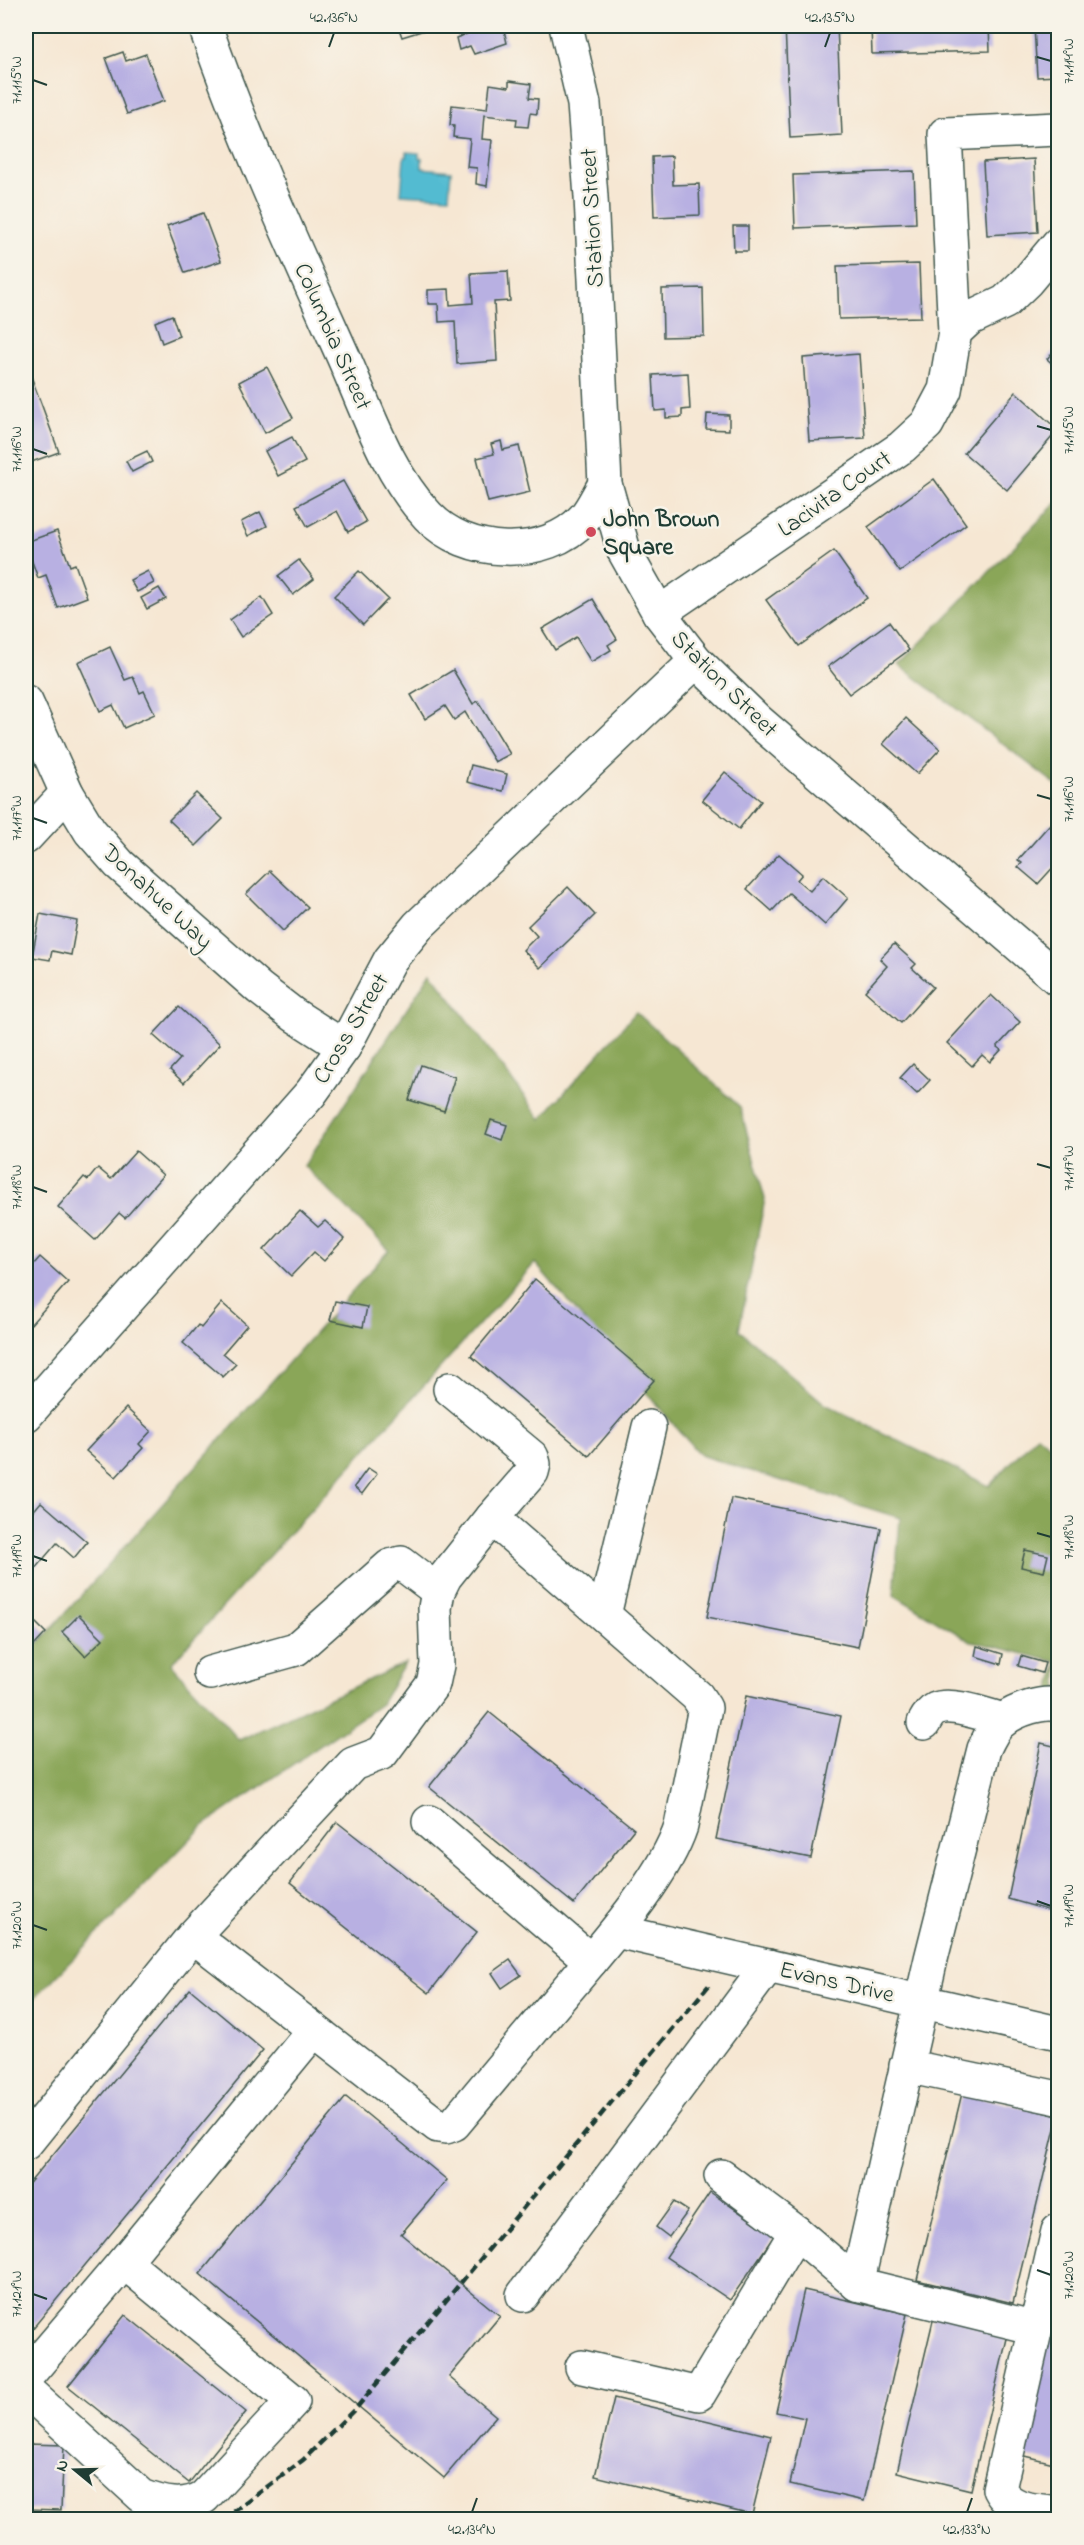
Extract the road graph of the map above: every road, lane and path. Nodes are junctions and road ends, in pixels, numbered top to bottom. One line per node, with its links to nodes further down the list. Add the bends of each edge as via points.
1 (204, 26): 7 (street, Columbia Street, via 233,108 372,423 413,499 444,531 467,543 489,548 525,547)
2 (566, 26): 6 (street, Station Street, via 584,104)
3 (1059, 129): 5 (street, Lacivita Court, via 945,134)
4 (1059, 244): 5 (street, via 1005,302 969,319)
5 (955, 332): 9 (street, Lacivita Court, via 945,390 927,424 902,447)
6 (605, 483): 7 (street, Columbia Street, via 584,518); 8 (street, Station Street)
7 (550, 541): 8 (street, Columbia Street, via 601,542)
8 (624, 551): 9 (street, Station Street)
9 (658, 613): 10 (street, Station Street)
10 (696, 661): 14 (street, Station Street, via 757,720); 15 (street, Cross Street, via 418,926 390,960)
11 (26, 702): 12 (street, Donahue Way)
12 (67, 793): 13 (street); 15 (street, Donahue Way, via 90,831 119,864 259,988)
13 (26, 837)
14 (1059, 979)
15 (344, 1047): 17 (street, Cross Street, via 275,1137)
16 (450, 1389): 19 (street, via 532,1457 532,1472)
17 (26, 1415)
18 (650, 1427): 21 (street)
19 (492, 1518): 20 (street); 21 (street)
20 (438, 1591): 22 (street, via 396,1563 296,1649); 28 (street, via 433,1684 382,1753 353,1764)
21 (604, 1615): 27 (street, via 698,1696 705,1708 675,1845)
22 (210, 1673)
23 (1059, 1705): 24 (street, via 1039,1704)
24 (1004, 1720): 25 (street, via 950,1707 938,1708); 31 (street, via 984,1749)
25 (924, 1723)
26 (429, 1822): 29 (street)
27 (616, 1931): 29 (street); 30 (street, Evans Drive)
28 (193, 1936): 32 (street); 36 (street)
29 (591, 1960): 32 (street, via 454,2124 446,2127 438,2126)
30 (768, 1965): 31 (street, Evans Drive); 42 (street)
31 (921, 2000): 33 (street, Evans Drive); 34 (street)
32 (314, 2030): 40 (street)
33 (1059, 2033)
34 (906, 2066): 35 (street); 41 (street)
35 (1059, 2098)
36 (26, 2143)
37 (721, 2175): 39 (street)
38 (1059, 2231): 43 (street)
39 (796, 2232): 41 (street); 44 (street, via 699,2394)
40 (124, 2262): 45 (street); 46 (street, via 293,2402 204,2497 192,2504 177,2504 158,2503 141,2496)
41 (857, 2284): 43 (street)
42 (523, 2295)
43 (1036, 2328): 47 (street, via 999,2489 1020,2507)
44 (582, 2367)
45 (26, 2377)
46 (26, 2390)
47 (1059, 2513)

